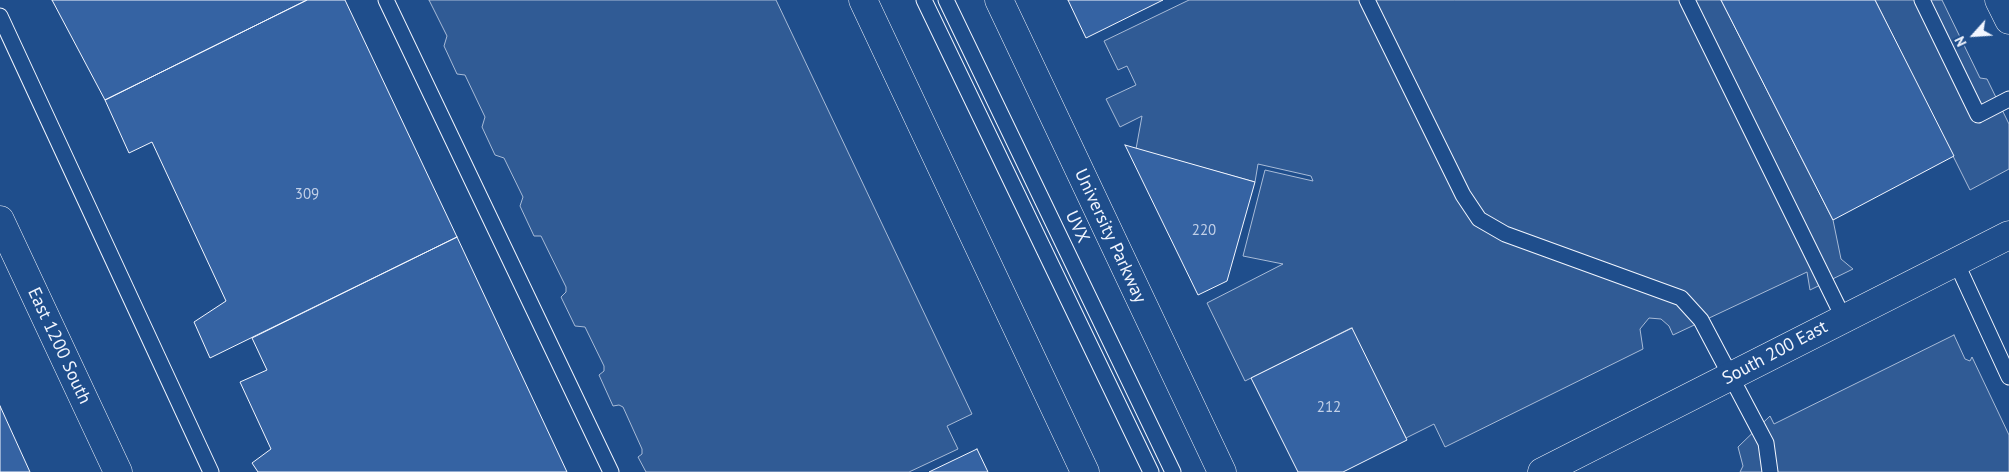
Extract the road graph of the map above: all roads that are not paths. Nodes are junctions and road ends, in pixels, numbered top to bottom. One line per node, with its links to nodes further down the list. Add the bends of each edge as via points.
1 (386, 0): 22 (lane)
2 (863, 0): 23 (main road)
3 (924, 0): 24 (lane)
4 (946, 0): 25 (lane, UVX)
5 (999, 0): 26 (main road, University Parkway)
6 (1367, 0): 18 (lane, via 1479,220 1505,234 1681,298 1701,320)
7 (1687, 0): 17 (lane)
8 (1922, 0): 12 (lane, via 1978,115)
9 (1999, 0): 11 (main road)
10 (0, 16): 21 (lane)
11 (2009, 20)
12 (2009, 100)
13 (0, 220): 15 (main road, East 1200 South)
14 (2009, 235): 16 (main road, South 200 East)
15 (8, 260): 20 (main road, East 1200 South)
16 (1956, 262): 17 (main road, South 200 East); 19 (lane)
17 (1844, 317): 18 (main road, South 200 East)
18 (1731, 376): 27 (main road, South 200 East); 28 (lane, via 1766,442)
19 (2009, 377)
20 (118, 472)
21 (211, 472)
22 (611, 472)
23 (1085, 472)
24 (1151, 472)
25 (1173, 472)
26 (1222, 472)
27 (1542, 472)
28 (1770, 472)

